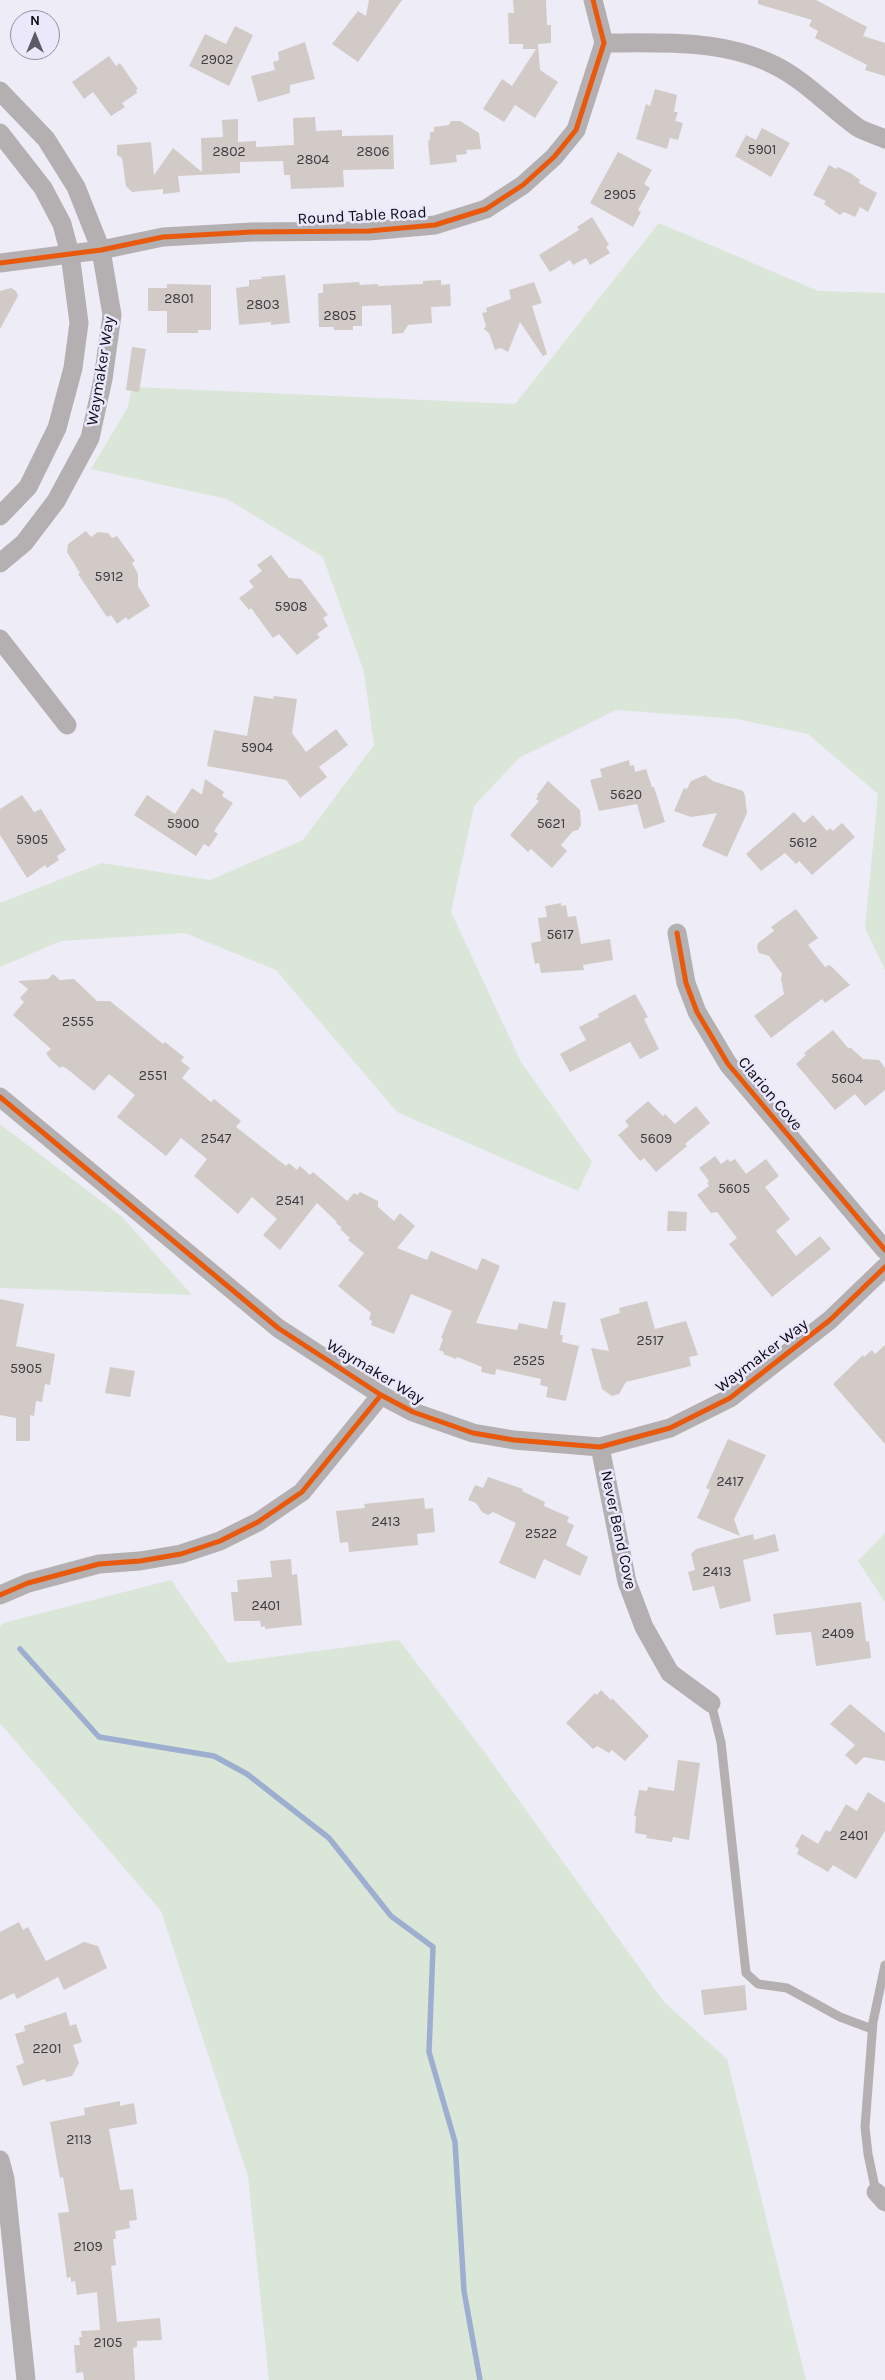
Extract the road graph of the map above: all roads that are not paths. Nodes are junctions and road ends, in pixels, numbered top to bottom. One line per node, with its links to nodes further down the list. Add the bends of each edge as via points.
1 (593, 0): 2 (street)
2 (604, 43): 5 (street, via 674,43 736,51 774,65 859,128); 6 (street, Round Table Road, via 576,130 554,157 524,185 486,209 435,225 369,231 163,237)
3 (0, 91): 6 (street, Waymaker Way, via 46,139 76,187)
4 (0, 133): 7 (street, Waymaker Way, via 43,188 62,224)
5 (885, 139)
6 (101, 250): 7 (street, Round Table Road); 10 (street, Waymaker Way, via 112,315 90,438 56,501 24,543)
7 (70, 254): 8 (street, Round Table Road); 9 (street, Waymaker Way, via 78,323 73,368 57,428 28,487)
8 (0, 263)
9 (0, 516)
10 (0, 563)
11 (0, 639): 12 (street)
12 (67, 725)
13 (678, 933): 15 (street, Clarion Cove, via 686,983 697,1012 728,1064)
14 (0, 1097): 17 (street, Waymaker Way, via 278,1328)
15 (885, 1250)
16 (885, 1267): 18 (street, Waymaker Way, via 830,1320 730,1398 670,1428)
17 (381, 1394): 18 (street, Waymaker Way, via 413,1412 472,1433); 19 (street, via 302,1492 258,1522 220,1541 181,1554 98,1564 28,1583)
18 (600, 1447): 20 (street, Never Bend Cove, via 627,1582 644,1627 670,1673)
19 (0, 1595)
20 (711, 1703): 22 (lane, via 721,1742 746,1973 758,1984 787,1988 840,2017)
21 (885, 1965): 22 (lane)
22 (872, 2029): 24 (lane, via 865,2127 868,2154)
23 (0, 2160): 25 (street, via 5,2179)
24 (880, 2197)
25 (26, 2380)

